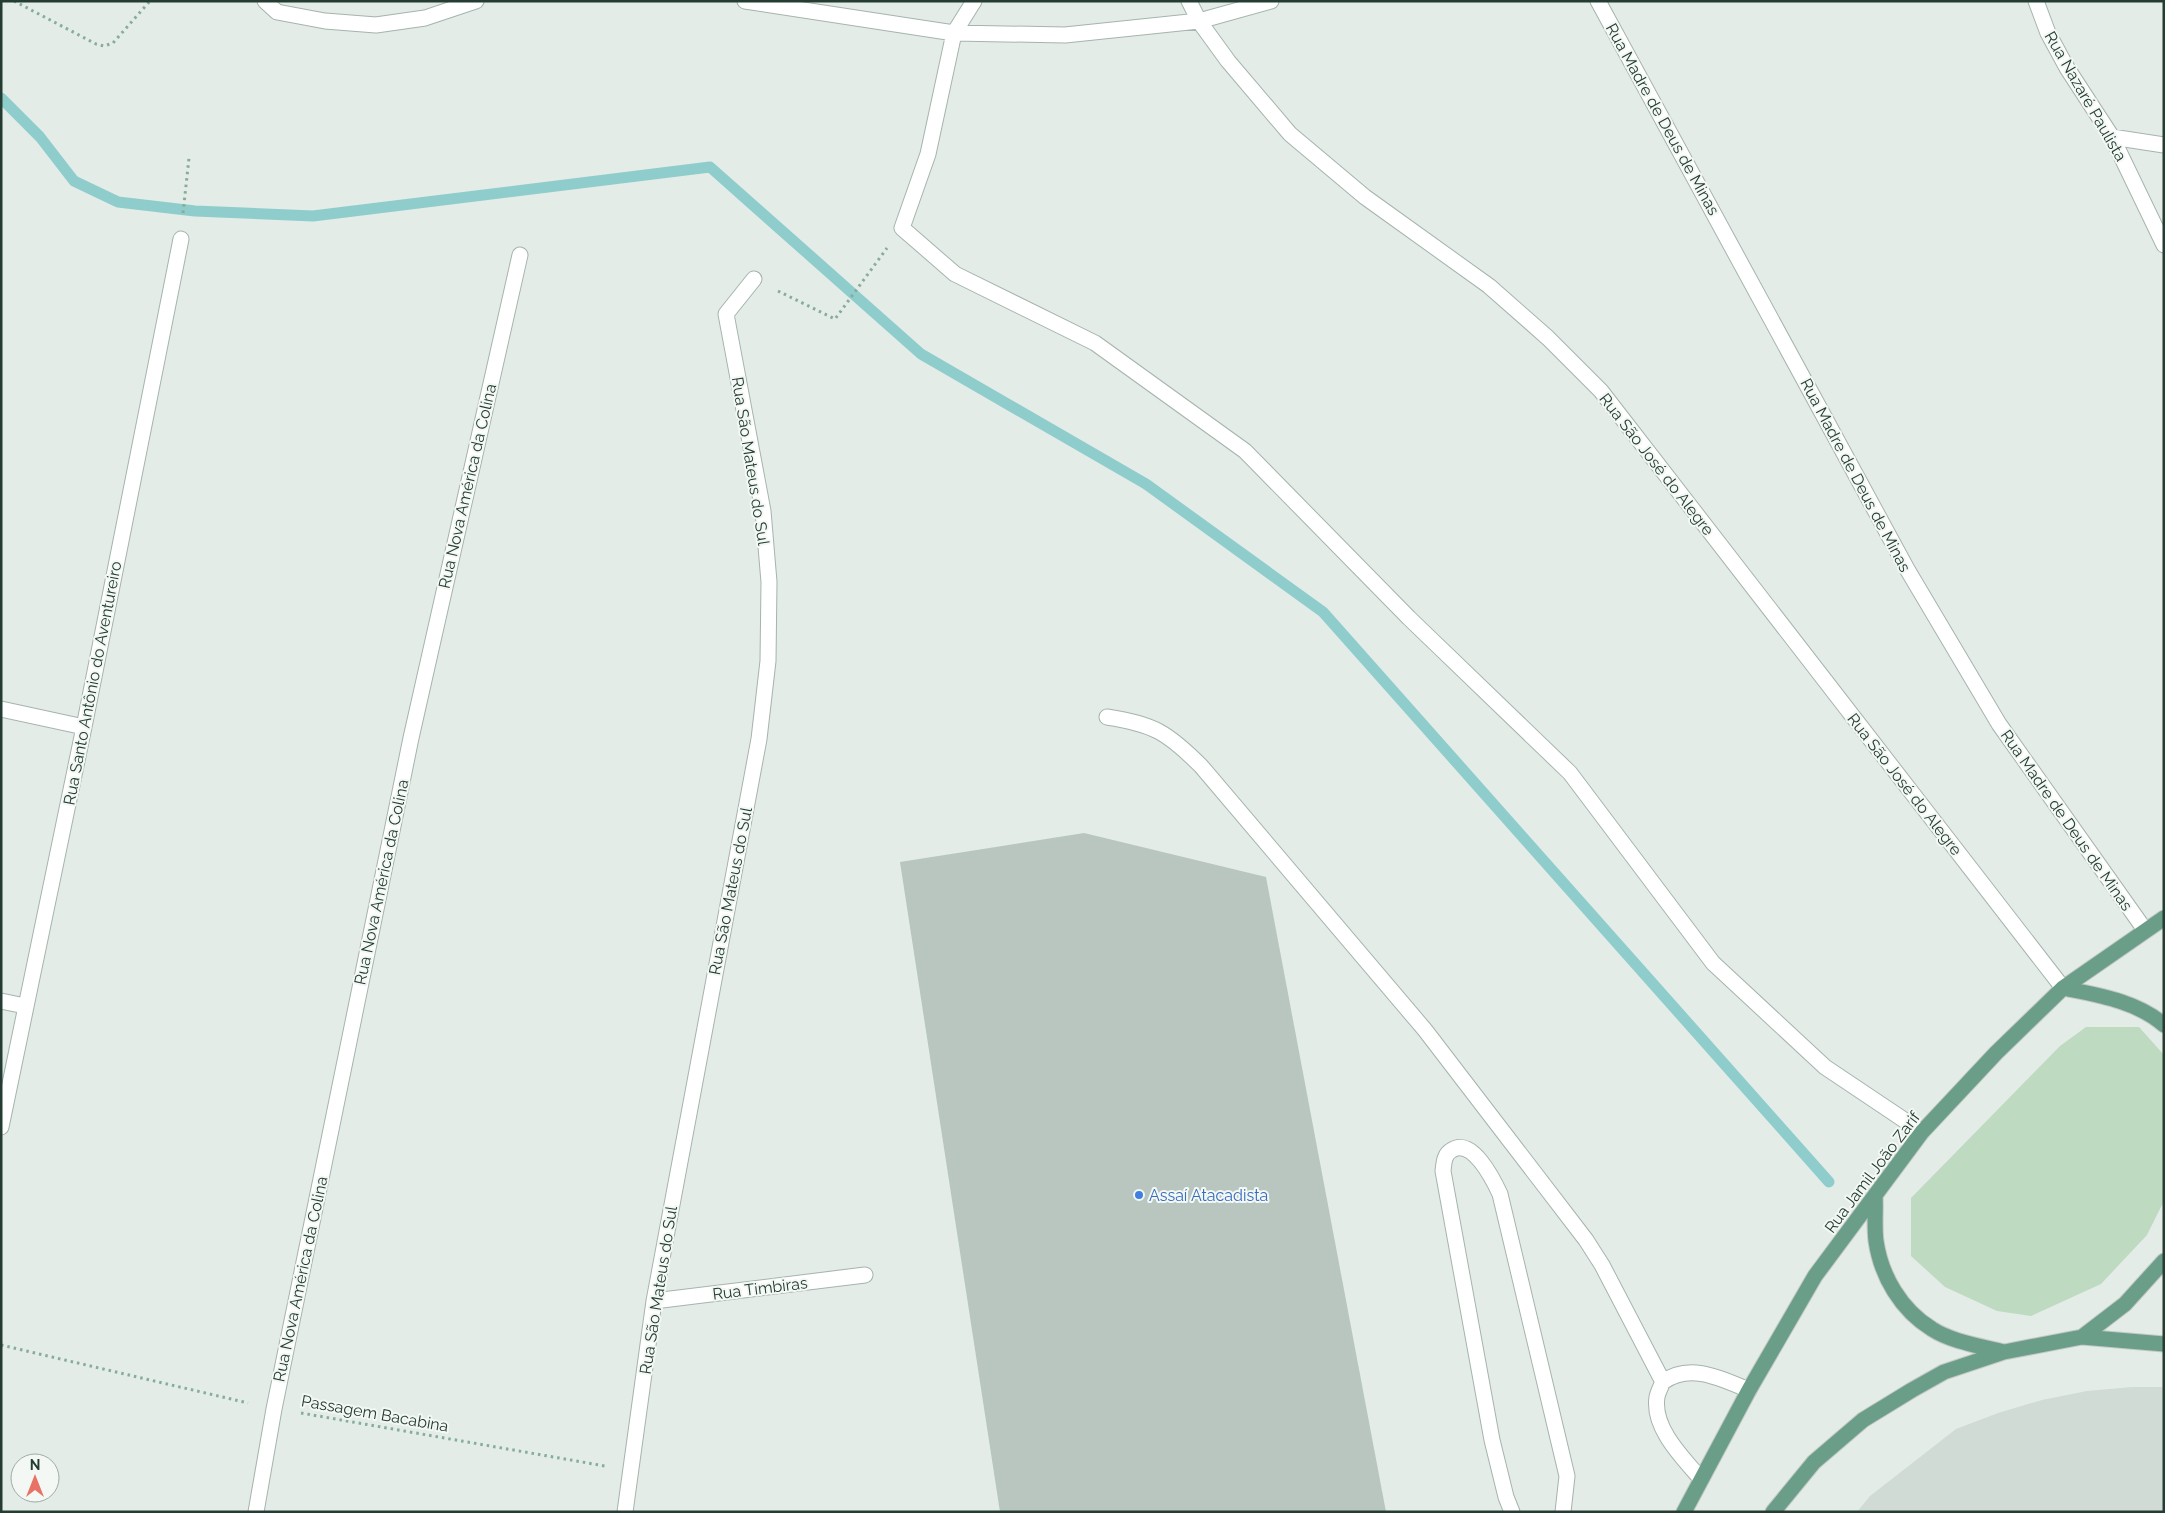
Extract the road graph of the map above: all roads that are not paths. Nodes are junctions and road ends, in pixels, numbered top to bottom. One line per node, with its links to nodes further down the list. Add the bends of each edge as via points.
1 (265, 1): 2 (street, via 277,12 325,21 376,25 425,18)
2 (476, 1)
3 (745, 1): 10 (street)
4 (974, 1): 10 (street)
5 (1189, 1): 9 (street, Rua São José do Alegre)
6 (1271, 1): 9 (street)
7 (1598, 1): 21 (street, Rua Madre de Deus de Minas, via 1907,569 1999,724)
8 (2036, 1): 11 (street, Rua Nazaré Paulista, via 2066,68)
9 (1199, 21): 10 (street, via 1065,35); 22 (street, Rua São José do Alegre, via 1228,61 1290,134 1365,197 1489,286 1601,391)
10 (954, 32): 27 (street, via 928,154 902,228 955,274 1095,343 1245,451 1409,618 1570,773 1713,963 1825,1067)
11 (2112, 137): 12 (street); 14 (street, Rua Nazaré Paulista)
12 (2164, 145)
13 (181, 238): 19 (street, Rua Santo Antônio do Aventureiro)
14 (2164, 245)
15 (520, 255): 38 (street, Rua Nova América da Colina, via 410,738)
16 (754, 279): 31 (street, Rua São Mateus do Sul, via 726,314 763,511 769,582 768,661 759,739)
17 (1, 708): 19 (street)
18 (1107, 717): 35 (street, via 1134,721 1160,730 1181,745 1425,1030 1586,1240)
19 (84, 727): 24 (street, Rua Santo Antônio do Aventureiro)
20 (2164, 918): 21 (main road, Rua Jamil João Zarif)
21 (2145, 930): 22 (main road, Rua Jamil João Zarif, via 2131,943)
22 (2063, 988): 25 (main road, via 2123,1002); 27 (main road, Rua Jamil João Zarif)
23 (1, 1001): 24 (street)
24 (26, 1006): 26 (street, Rua Santo Antônio do Aventureiro)
25 (2164, 1025)
26 (1, 1127)
27 (1922, 1132): 28 (main road, Rua Jamil João Zarif)
28 (1875, 1195): 34 (main road, via 1876,1241 1886,1278 1905,1306 1932,1329); 36 (main road, Rua Jamil João Zarif, via 1815,1276)
29 (2164, 1261): 32 (main road, via 2126,1304)
30 (865, 1276): 31 (street, Rua Timbiras)
31 (654, 1301): 39 (street, Rua São Mateus do Sul)
32 (2082, 1337): 33 (main road); 34 (main road)
33 (2164, 1344)
34 (2004, 1352): 43 (main road, via 1944,1372 1863,1420 1814,1462)
35 (1663, 1382): 36 (street, via 1674,1374 1692,1372); 37 (street, via 1657,1397 1658,1414 1664,1430)
36 (1749, 1390): 37 (main road, Rua Jamil João Zarif)
37 (1701, 1479): 42 (main road, Rua Jamil João Zarif)
38 (256, 1512)
39 (625, 1512)
40 (1512, 1512): 41 (street, via 1492,1440 1444,1171 1448,1151 1456,1147 1466,1148 1475,1155 1500,1194 1567,1476)
41 (1563, 1512)
42 (1684, 1512)
43 (1773, 1512)

